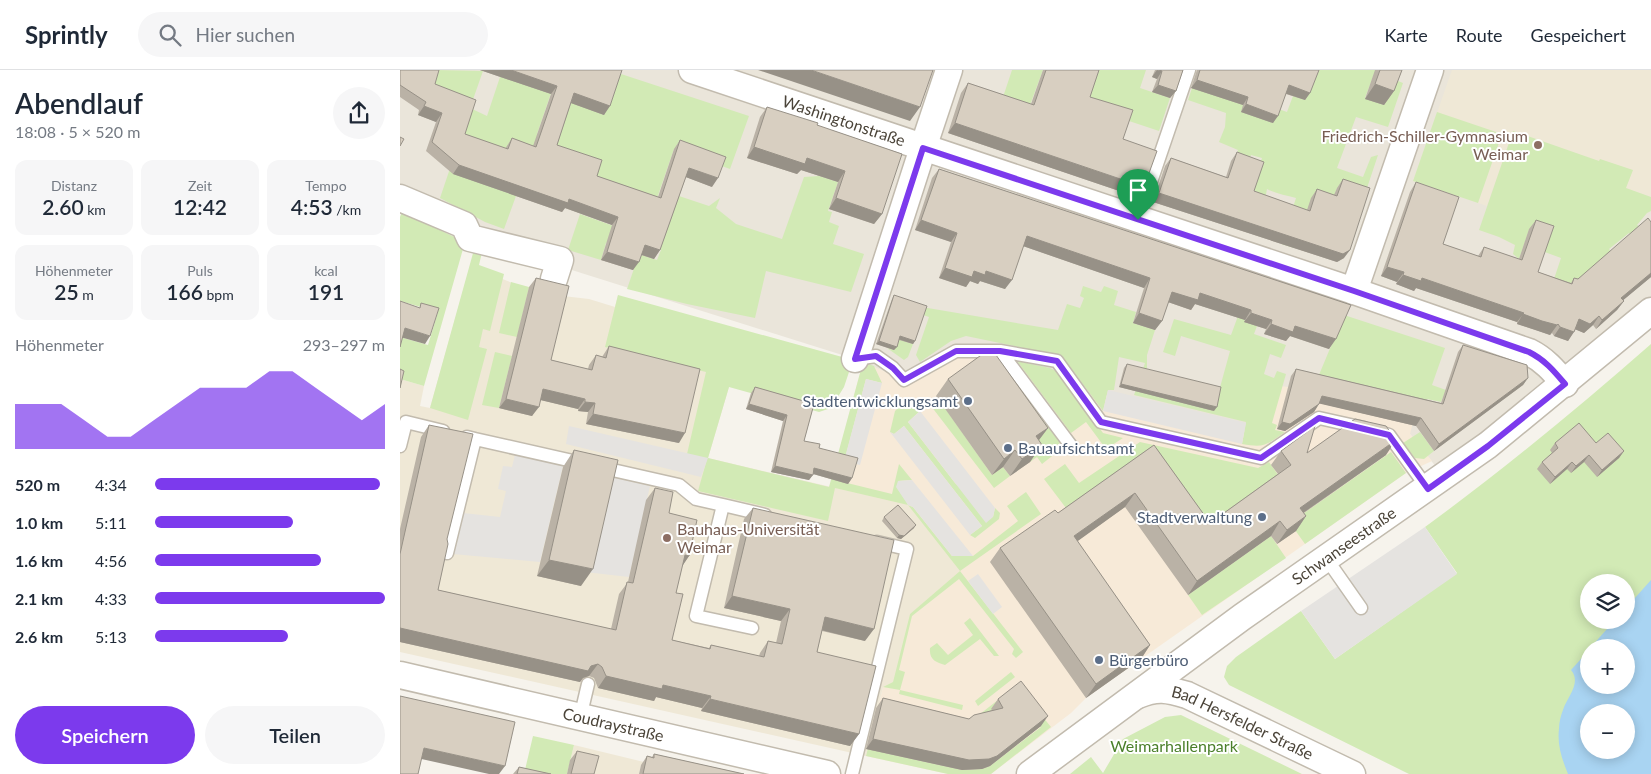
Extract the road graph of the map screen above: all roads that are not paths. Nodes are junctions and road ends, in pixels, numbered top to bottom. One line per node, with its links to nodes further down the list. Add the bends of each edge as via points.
1 (692, 70): 5 (street, Washingtonstraße)
2 (950, 70): 5 (street)
3 (1189, 70): 7 (lane)
4 (1430, 70): 9 (street)
5 (923, 148): 7 (street, Washingtonstraße); 12 (street)
6 (400, 198): 8 (street, via 464,225 470,238 560,260)
7 (1138, 220): 9 (street, Washingtonstraße)
8 (554, 279)
9 (1354, 291): 13 (street, Washingtonstraße, via 1529,352 1550,366)
10 (1651, 311): 13 (street, Schwanseestraße)
11 (1000, 351): 12 (lane, via 956,351 904,380 876,356); 16 (lane); 17 (lane, via 1057,361 1101,422 1261,458 1319,418 1389,435)
12 (855, 359)
13 (1565, 384): 17 (street, Schwanseestraße)
14 (401, 438): 15 (lane, via 406,422)
15 (475, 439): 18 (lane, via 679,485 696,499); 21 (lane)
16 (1072, 447)
17 (1428, 489): 22 (street, Schwanseestraße)
18 (723, 505): 19 (lane); 24 (lane, via 696,616)
19 (781, 519)
20 (868, 540): 30 (lane, via 907,548)
21 (447, 553)
22 (1326, 558): 23 (lane); 27 (street, Schwanseestraße)
23 (1361, 608)
24 (752, 628)
25 (400, 675): 28 (street, Coudraystraße)
26 (588, 684): 28 (lane)
27 (1130, 699): 31 (street, Schwanseestraße); 32 (street, Bad Hersfelder Straße, via 1152,690 1170,689)
28 (580, 718): 29 (street, Coudraystraße)
29 (827, 774)
30 (852, 774)
31 (1030, 774)
32 (1352, 774)

